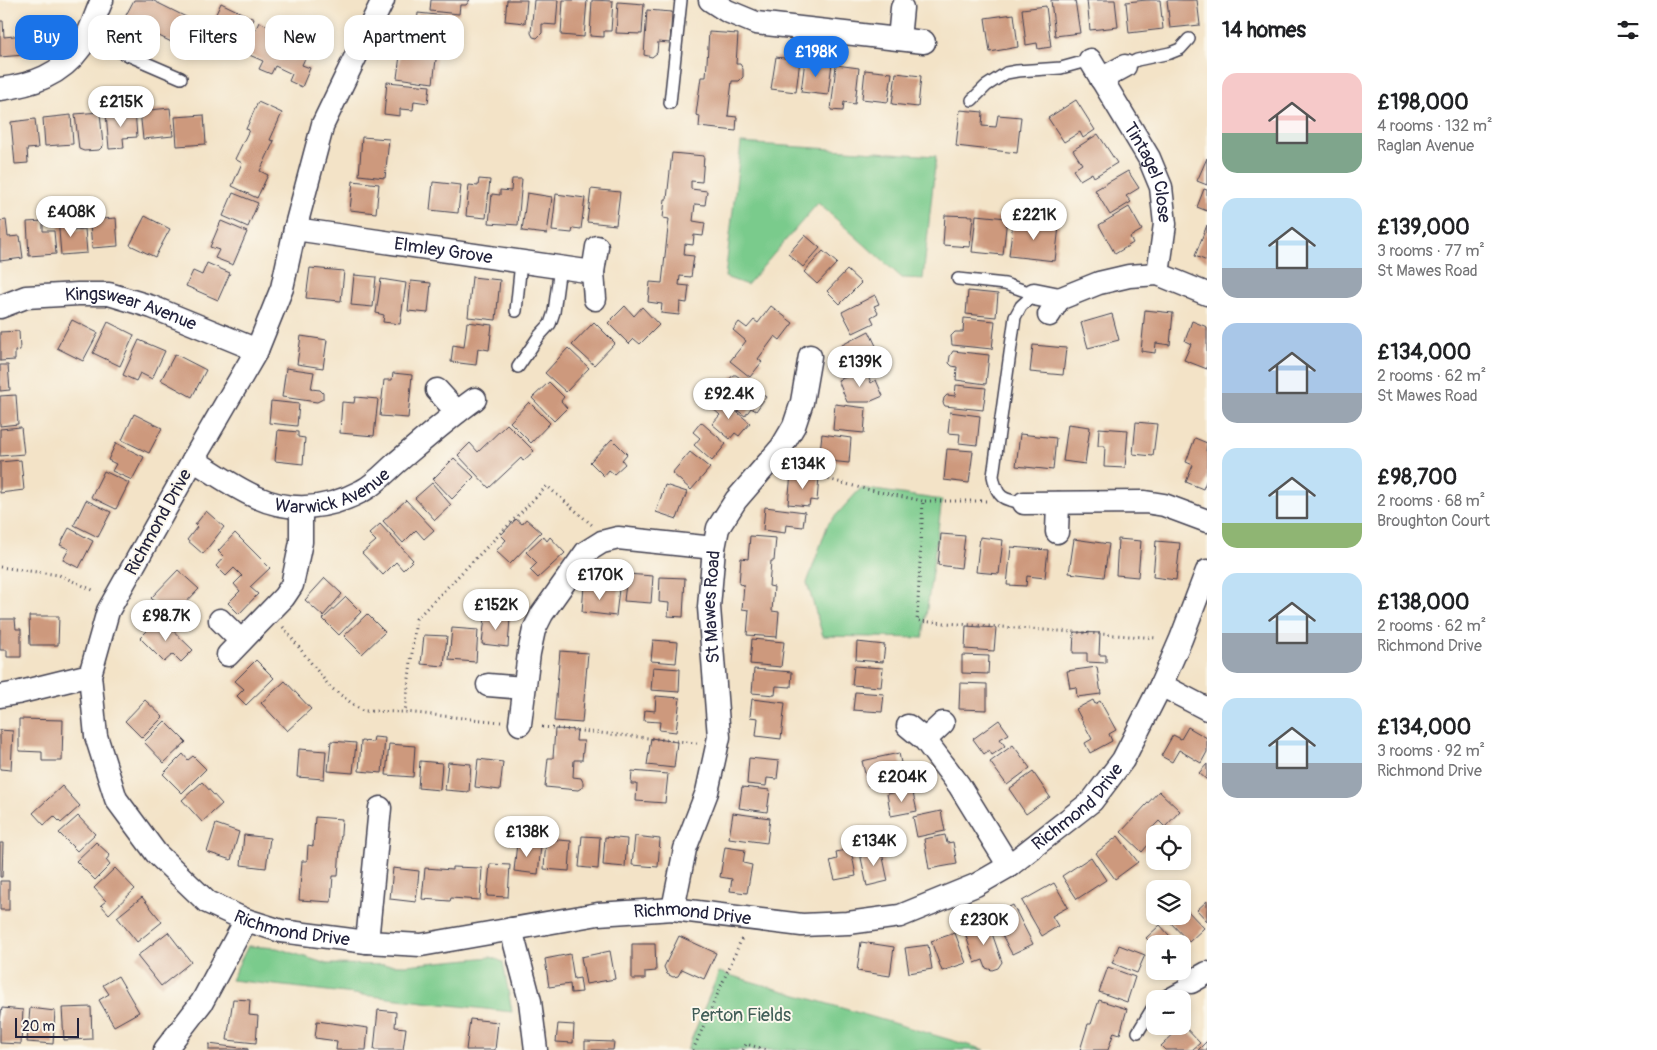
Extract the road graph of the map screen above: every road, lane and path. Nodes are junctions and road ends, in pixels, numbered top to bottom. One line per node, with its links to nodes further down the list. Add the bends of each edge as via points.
1 (102, 0): 7 (street)
2 (382, 0): 18 (street, Richmond Drive, via 324,124)
3 (681, 0): 17 (lane)
4 (710, 0): 5 (street)
5 (734, 7): 8 (street, via 756,23)
6 (902, 8): 8 (street)
7 (86, 37): 13 (lane); 15 (street, via 65,64 47,77 23,86)
8 (899, 39): 10 (street)
9 (1189, 39): 12 (lane, via 1180,49)
10 (924, 42)
11 (1090, 60): 14 (street, Tintagel Close); 16 (lane, via 1061,68 1006,74 986,86)
12 (1125, 66): 14 (street)
13 (181, 78)
14 (1101, 79): 23 (street, Tintagel Close, via 1149,158 1161,187 1165,224)
15 (0, 89)
16 (972, 100)
17 (670, 103)
18 (295, 229): 20 (street, Elmley Grove); 30 (street, Richmond Drive, via 282,288)
19 (597, 247): 22 (street)
20 (521, 262): 21 (street, Elmley Grove); 29 (lane)
21 (560, 267): 22 (street, Elmley Grove); 32 (lane, via 550,324)
22 (593, 272): 27 (street)
23 (1158, 274): 25 (street, via 1099,283 1054,307); 26 (street)
24 (958, 279): 25 (lane, via 1004,284)
25 (1034, 294): 39 (lane, via 1015,317 994,476 995,487 1000,494)
26 (1207, 294)
27 (595, 299)
28 (0, 307): 30 (street, Kingswear Avenue, via 26,297 109,294 152,307)
29 (516, 311)
30 (257, 350): 36 (street, Richmond Drive)
31 (810, 356): 37 (street, St Mawes Road, via 794,426)
32 (518, 367)
33 (437, 390): 35 (street)
34 (476, 399): 35 (street, Warwick Avenue)
35 (457, 412): 41 (street, Warwick Avenue, via 364,490 337,502)
36 (193, 460): 41 (street, Warwick Avenue, via 254,497); 47 (street, Richmond Drive)
37 (768, 464): 38 (path); 44 (street, St Mawes Road, via 736,500 718,528)
38 (923, 501): 39 (path); 50 (path, via 917,622)
39 (1016, 502): 40 (street)
40 (1058, 503): 42 (street, via 1145,502 1164,505); 43 (street)
41 (301, 508): 48 (street, via 301,542 292,585)
42 (1207, 521)
43 (1057, 532)
44 (714, 548): 54 (street, via 618,538 602,542 586,552 534,630); 64 (street, St Mawes Road, via 709,607 719,737 707,792 685,849)
45 (0, 567): 47 (path, via 59,575)
46 (1207, 571): 50 (street, Richmond Drive)
47 (114, 600): 51 (street, Richmond Drive)
48 (270, 611): 49 (street, via 234,648); 57 (path, via 330,687 362,711)
49 (220, 620)
50 (1181, 639): 53 (street, Richmond Drive)
51 (90, 675): 55 (street); 65 (street, Richmond Drive, via 96,736 116,799 156,853 207,902)
52 (488, 684): 54 (street)
53 (1161, 685): 56 (street); 63 (street, Richmond Drive, via 1123,760 1092,801)
54 (524, 688): 59 (street)
55 (0, 696)
56 (1207, 708)
57 (405, 712)
58 (942, 722): 61 (street)
59 (520, 724)
60 (908, 726): 61 (street)
61 (925, 740): 63 (street, via 959,784)
62 (380, 808): 68 (street)
63 (1009, 866): 66 (street, Richmond Drive, via 976,885 900,916 802,925)
64 (673, 909): 66 (street, Richmond Drive); 67 (street, Richmond Drive, via 598,914)
65 (246, 920): 68 (street, Richmond Drive, via 281,931); 73 (street, via 202,1002)
66 (750, 920): 75 (path)
67 (511, 929): 68 (street, Richmond Drive, via 421,945); 74 (street, via 530,1001)
68 (367, 942)
69 (1199, 977): 70 (lane)
70 (1176, 990)
71 (1146, 1019): 72 (lane)
72 (1138, 1032)
73 (165, 1050)
74 (536, 1050)
75 (693, 1050)
76 (744, 1050): 77 (path, via 746,1044)
77 (768, 1050)

